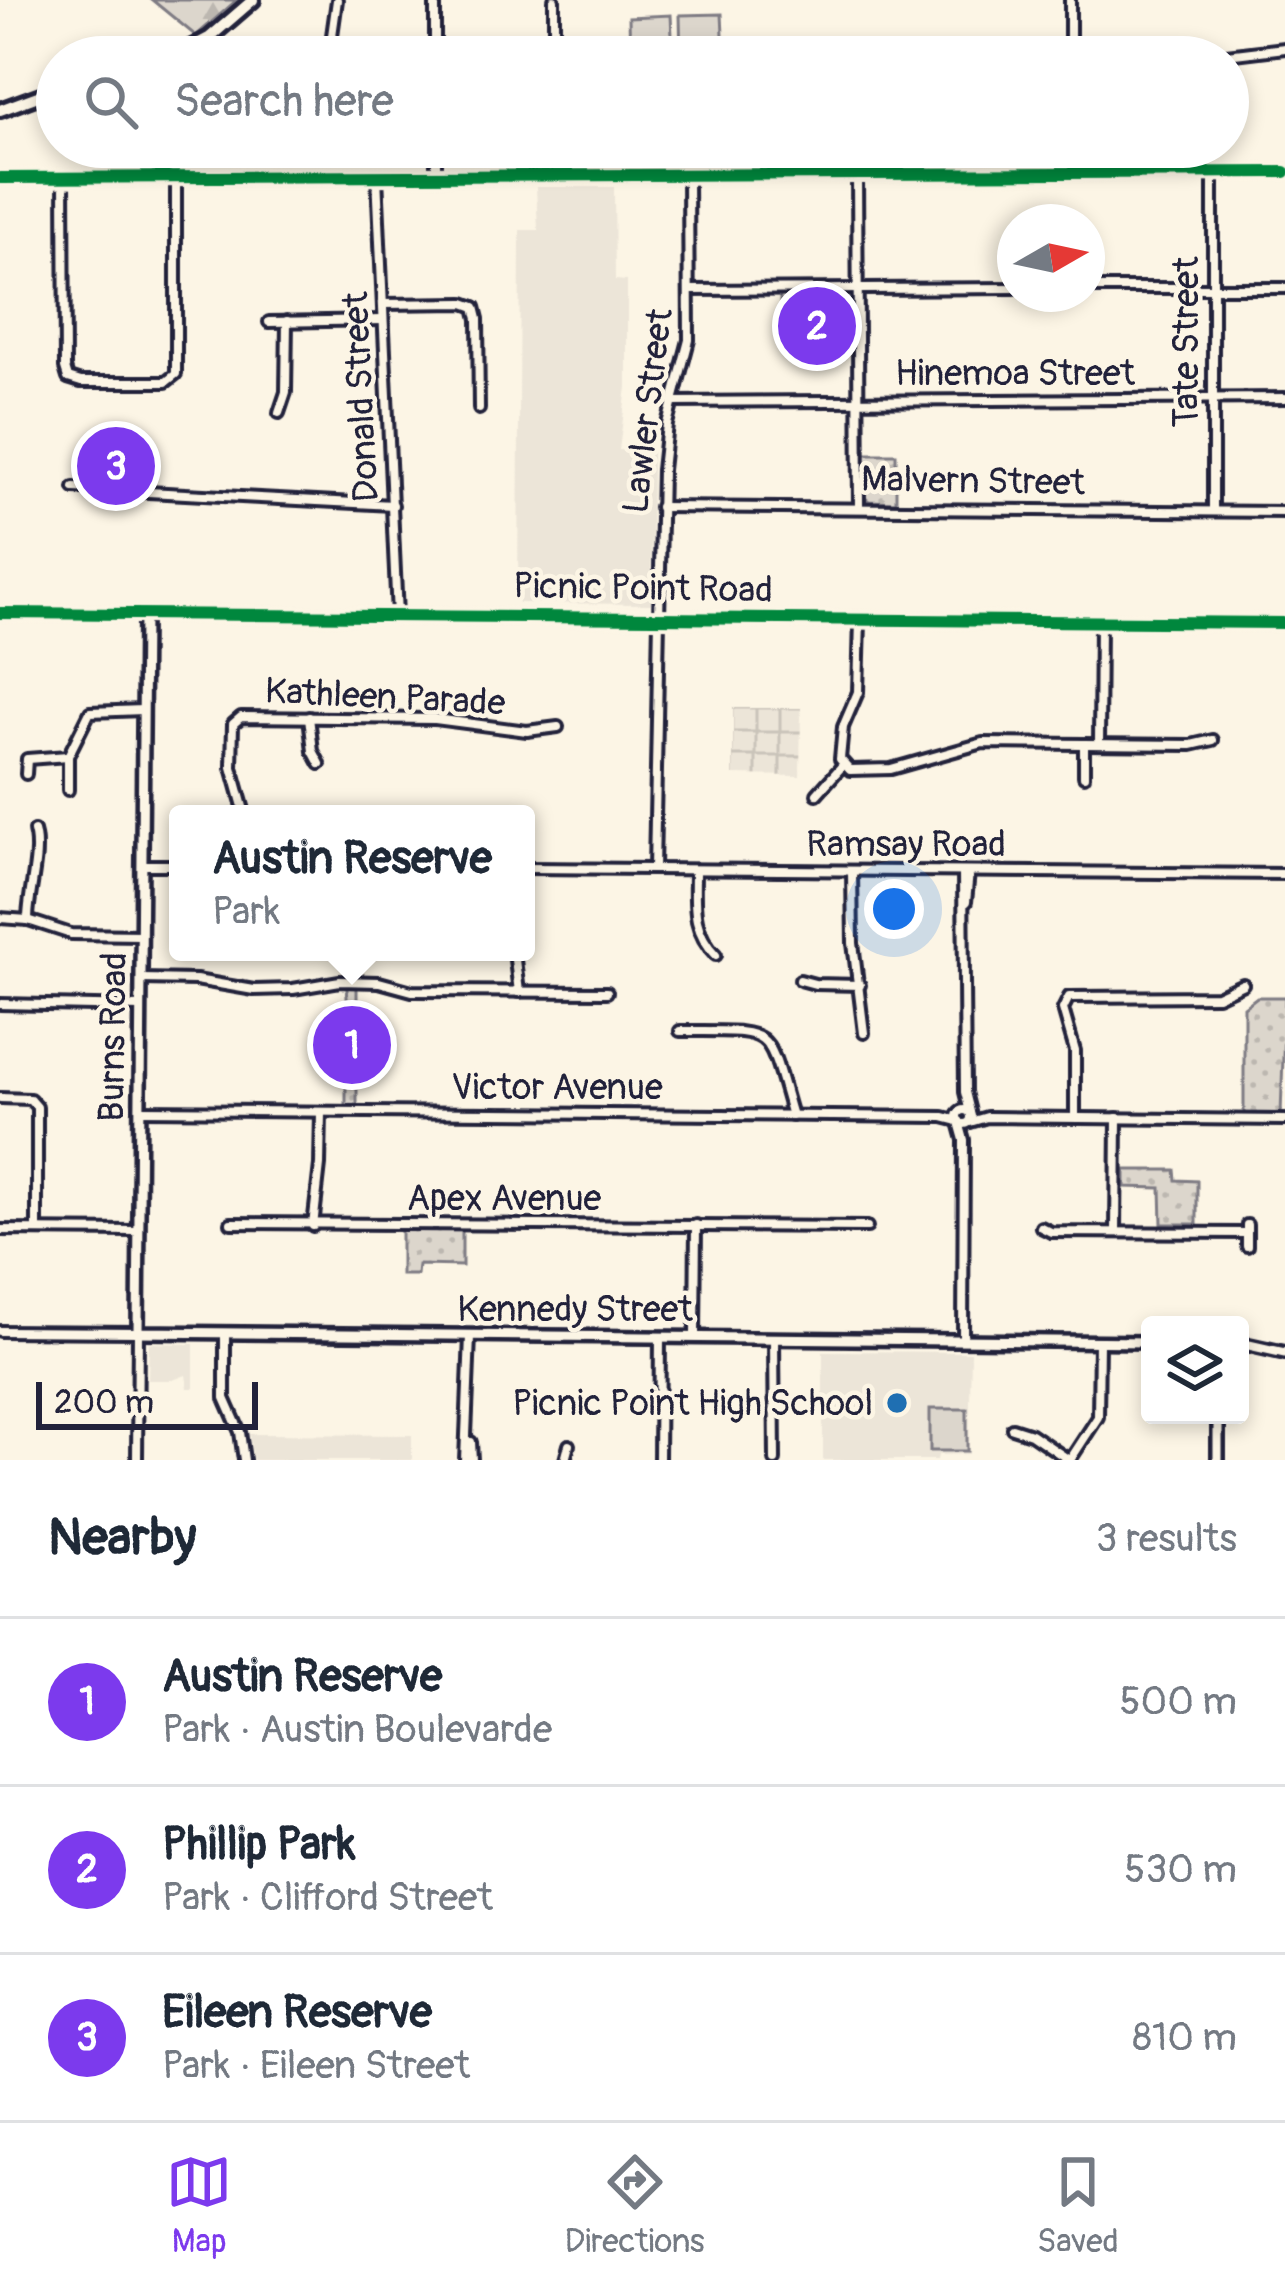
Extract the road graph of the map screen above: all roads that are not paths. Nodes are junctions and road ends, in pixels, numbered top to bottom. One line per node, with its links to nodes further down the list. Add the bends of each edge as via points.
1 (253, 0): 6 (main road)
2 (337, 0): 7 (street)
3 (435, 0): 8 (street)
4 (554, 0): 9 (street)
5 (1070, 0): 10 (street)
6 (211, 36)
7 (332, 36)
8 (435, 36)
9 (554, 36)
10 (1070, 36)
11 (1285, 48): 12 (street)
12 (1249, 52)
13 (36, 97): 14 (main road)
14 (0, 110)
15 (120, 168): 30 (street)
16 (436, 168): 26 (street)
17 (554, 168): 23 (street)
18 (1071, 168): 21 (street)
19 (1213, 172): 20 (street); 21 (street); 33 (street, Tate Street)
20 (1285, 172)
21 (1071, 173): 22 (street)
22 (857, 174): 24 (street); 35 (street)
23 (554, 175): 24 (street); 26 (street)
24 (688, 175): 36 (street, Lawler Street)
25 (377, 176): 26 (street); 27 (street); 37 (street, Donald Street)
26 (436, 176)
27 (176, 177): 29 (street, via 176,374 166,382 68,378); 30 (street)
28 (0, 178): 29 (street)
29 (64, 178): 30 (street)
30 (118, 178)
31 (997, 288): 35 (street)
32 (1105, 288): 33 (street)
33 (1214, 288): 34 (street); 42 (street, Tate Street)
34 (1285, 288)
35 (858, 289): 36 (street); 44 (street)
36 (689, 290): 43 (street, Lawler Street, via 688,349)
37 (382, 304): 38 (street, Donald Street); 45 (street, via 475,307)
38 (383, 320): 39 (street); 48 (street, Donald Street)
39 (287, 321): 40 (street); 46 (street)
40 (268, 322)
41 (1285, 398): 42 (street, Hinemoa Street)
42 (1214, 399): 44 (street, Hinemoa Street); 51 (street, Tate Street)
43 (674, 401): 44 (street, Hinemoa Street); 49 (street, Lawler Street)
44 (859, 401): 50 (street)
45 (478, 409)
46 (279, 413)
47 (74, 488): 48 (street)
48 (393, 506): 55 (street, Donald Street)
49 (660, 507): 50 (street, Malvern Street); 56 (street, Lawler Street)
50 (860, 507): 51 (street, Malvern Street)
51 (1213, 511): 52 (street, Malvern Street)
52 (1285, 512)
53 (0, 613): 54 (street, Picnic Point Road)
54 (144, 614): 55 (street, Picnic Point Road); 60 (street, Burns Road)
55 (397, 616): 56 (street, Picnic Point Road)
56 (658, 618): 57 (street, Picnic Point Road); 78 (street, Lawler Street)
57 (860, 620): 58 (street, Picnic Point Road); 68 (street, via 858,692 840,741)
58 (1100, 622): 59 (street, Picnic Point Road); 65 (street)
59 (1285, 623)
60 (143, 710): 66 (street, via 90,712); 75 (street, Burns Road)
61 (309, 717): 62 (street, Kathleen Parade); 67 (street); 73 (street, Kathleen Parade, via 235,720 232,767)
62 (558, 727)
63 (1213, 740): 65 (street)
64 (1084, 744): 65 (street); 68 (street, via 983,743 891,770); 70 (street)
65 (1099, 744)
66 (68, 756): 69 (street, via 27,759); 71 (street)
67 (320, 764)
68 (843, 765): 72 (street)
69 (26, 774)
70 (1084, 776)
71 (68, 790)
72 (817, 794)
73 (243, 805)
74 (34, 831): 84 (street)
75 (142, 865): 76 (street); 85 (street, Burns Road)
76 (169, 865)
77 (535, 868): 78 (street, Ramsay Road)
78 (654, 869): 79 (street, Ramsay Road)
79 (695, 869): 80 (street, Ramsay Road); 86 (street, via 695,926)
80 (852, 871): 81 (street, Ramsay Road); 91 (street)
81 (966, 872): 82 (street, Ramsay Road); 104 (street)
82 (1285, 874)
83 (0, 918): 84 (street)
84 (28, 920): 85 (street, via 71,934)
85 (141, 935): 88 (street, Burns Road)
86 (716, 956)
87 (515, 961): 93 (street)
88 (141, 979): 93 (street, via 254,990 340,980 412,991); 97 (street, Burns Road)
89 (800, 980): 91 (street)
90 (1244, 983): 95 (street, via 1207,996)
91 (860, 985): 99 (street)
92 (1063, 986): 95 (street)
93 (519, 992): 94 (street)
94 (607, 992)
95 (1069, 998): 105 (street, via 1063,1009 1075,1051)
96 (0, 1004): 97 (street)
97 (140, 1007): 101 (street, Burns Road)
98 (680, 1031): 103 (street, via 763,1036)
99 (865, 1033)
100 (0, 1097): 114 (street, via 38,1107)
101 (140, 1110): 102 (street, Victor Avenue); 115 (street, Burns Road)
102 (321, 1112): 103 (street, Victor Avenue); 110 (street)
103 (792, 1115): 104 (street, Victor Avenue)
104 (965, 1117): 105 (street, Victor Avenue); 125 (street)
105 (1076, 1117): 106 (street, Victor Avenue)
106 (1117, 1118): 107 (street, Victor Avenue); 116 (street)
107 (1285, 1120)
108 (231, 1223): 110 (street, Apex Avenue)
109 (696, 1225): 110 (street, Apex Avenue); 111 (street, Apex Avenue); 123 (street)
110 (313, 1226)
111 (867, 1227)
112 (1041, 1227): 116 (street)
113 (0, 1230): 114 (street)
114 (37, 1231): 115 (street)
115 (139, 1232): 119 (street, Burns Road)
116 (1116, 1232): 117 (street, via 1247,1229)
117 (1247, 1246)
118 (0, 1330): 119 (street, Kennedy Street)
119 (138, 1332): 120 (street, Kennedy Street); 133 (street, Burns Road)
120 (225, 1333): 121 (street, Kennedy Street); 134 (street, via 225,1398)
121 (470, 1336): 122 (street, Kennedy Street); 135 (street)
122 (660, 1337): 123 (street, Kennedy Street); 137 (street)
123 (695, 1337): 124 (street, Kennedy Street)
124 (774, 1338): 125 (street, Kennedy Street); 138 (street)
125 (963, 1340): 126 (street, Kennedy Street)
126 (1099, 1341): 127 (street, Kennedy Street); 139 (street, via 1098,1417)
127 (1141, 1342)
128 (1249, 1346): 129 (street)
129 (1282, 1355)
130 (1218, 1424): 140 (street)
131 (1012, 1428): 139 (street)
132 (569, 1445): 136 (street)
133 (136, 1460)
134 (244, 1460)
135 (469, 1460)
136 (565, 1460)
137 (659, 1460)
138 (775, 1460)
139 (1069, 1460)
140 (1218, 1460)

